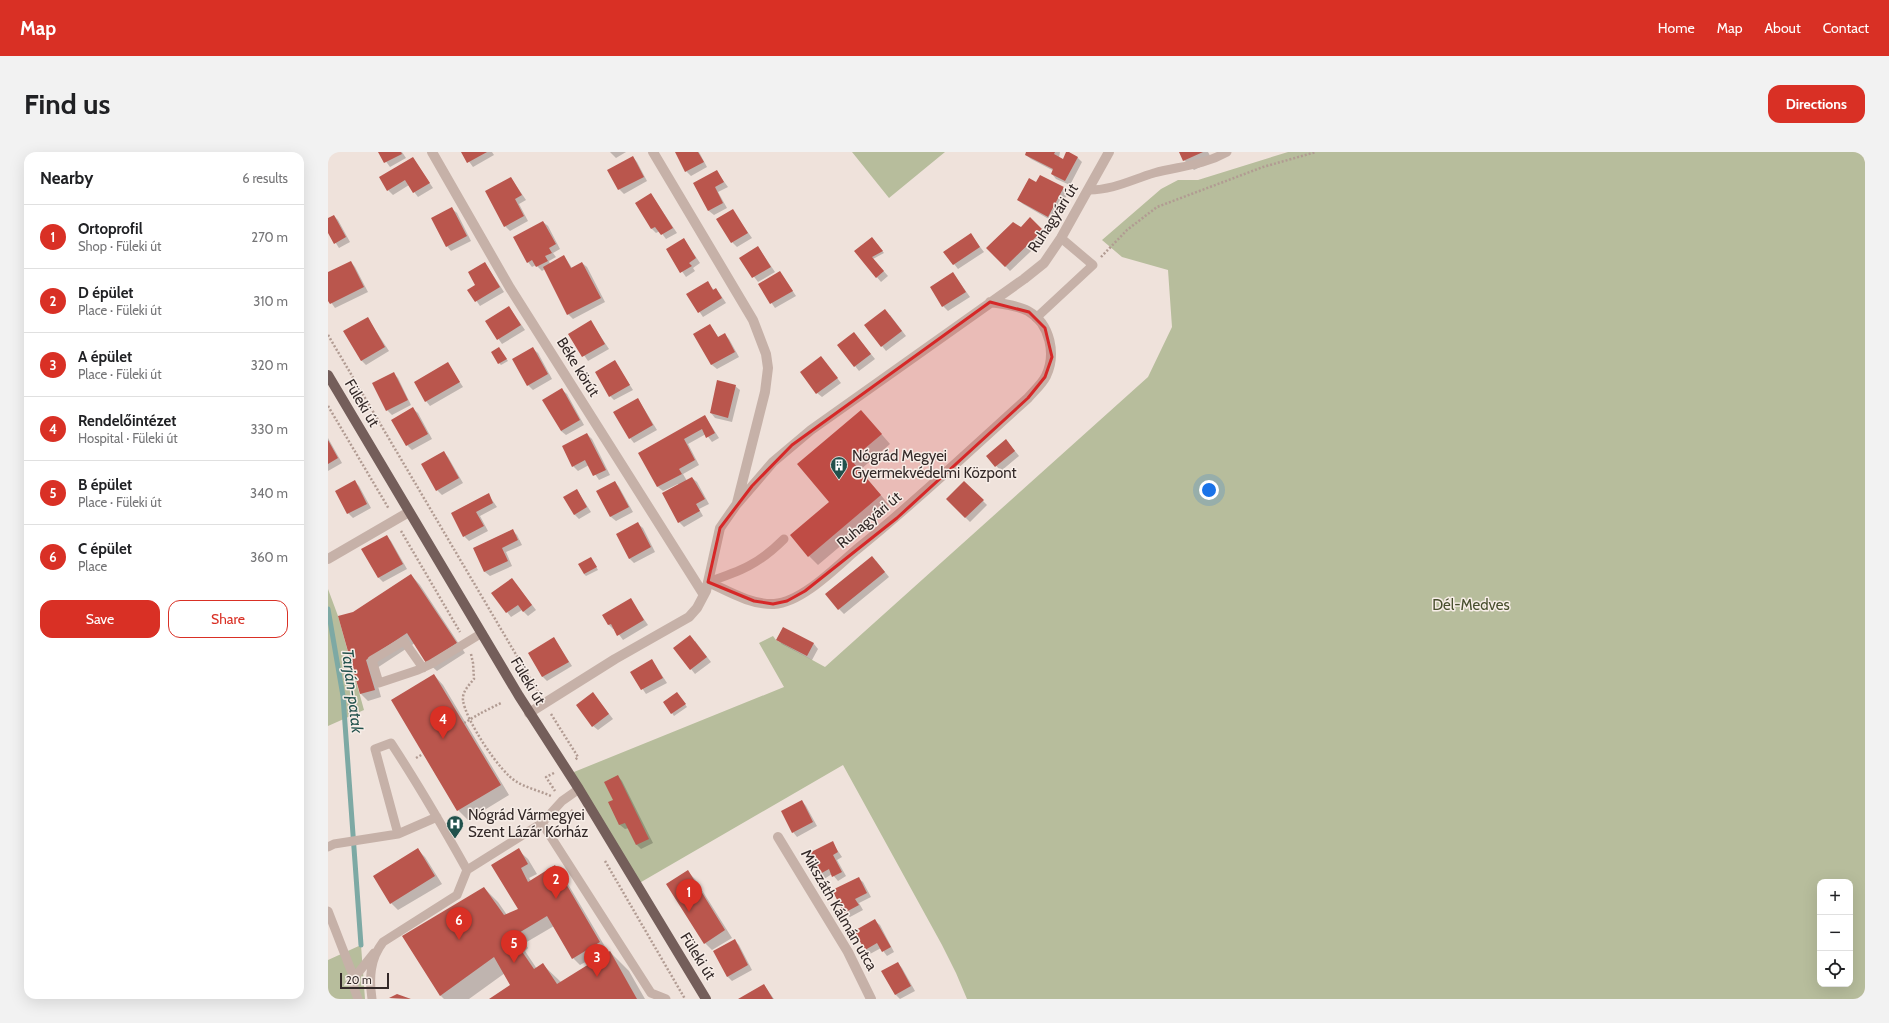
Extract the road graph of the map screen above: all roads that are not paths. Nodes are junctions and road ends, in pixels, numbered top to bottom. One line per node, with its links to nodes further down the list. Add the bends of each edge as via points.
1 (432, 152): 15 (street, Béke körút, via 510,288)
2 (653, 152): 10 (street, via 753,320 766,354 768,368 765,392)
3 (1109, 152): 5 (street, Ruhagyári út)
4 (1227, 152): 5 (lane, via 1200,164 1154,173 1106,190)
5 (1089, 190): 6 (street, Ruhagyári út)
6 (1061, 238): 7 (street, Ruhagyári út, via 1044,263); 8 (lane, via 1094,265)
7 (990, 302): 8 (street, Ruhagyári út, via 1015,306); 10 (street, Ruhagyári út, via 792,445 773,462)
8 (1036, 318): 14 (street, Ruhagyári út, via 1045,328 1052,357 1045,377 1028,398 897,518 825,576 787,601 773,604 754,601)
9 (328, 375): 11 (main road, Füleki út)
10 (736, 505): 14 (street, Ruhagyári út, via 720,528)
11 (409, 512): 13 (street); 16 (main road, Füleki út)
12 (784, 539): 14 (lane, via 753,565)
13 (328, 559)
14 (708, 582): 15 (street, Ruhagyári út)
15 (704, 595): 18 (street, Ruhagyári út, via 689,617 615,659)
16 (482, 633): 17 (lane); 18 (main road, Füleki út)
17 (423, 668): 17 (lane, via 379,683 372,660 404,641)
18 (529, 713): 19 (main road, Füleki út)
19 (579, 789): 21 (lane, via 562,801); 32 (main road, Füleki út)
20 (437, 817): 22 (lane); 22 (lane, via 391,743 375,749); 25 (lane)
21 (542, 823): 25 (lane); 31 (lane, via 651,993)
22 (398, 834): 24 (lane)
23 (778, 838): 33 (street, Mikszáth Kálmán utca, via 848,952)
24 (331, 845)
25 (467, 870): 27 (lane, via 457,895 383,942)
26 (328, 912): 28 (lane)
27 (375, 952): 28 (lane); 30 (lane, via 370,981)
28 (354, 978): 29 (lane)
29 (358, 999)
30 (372, 999)
31 (666, 999)
32 (706, 999)
33 (872, 999)

